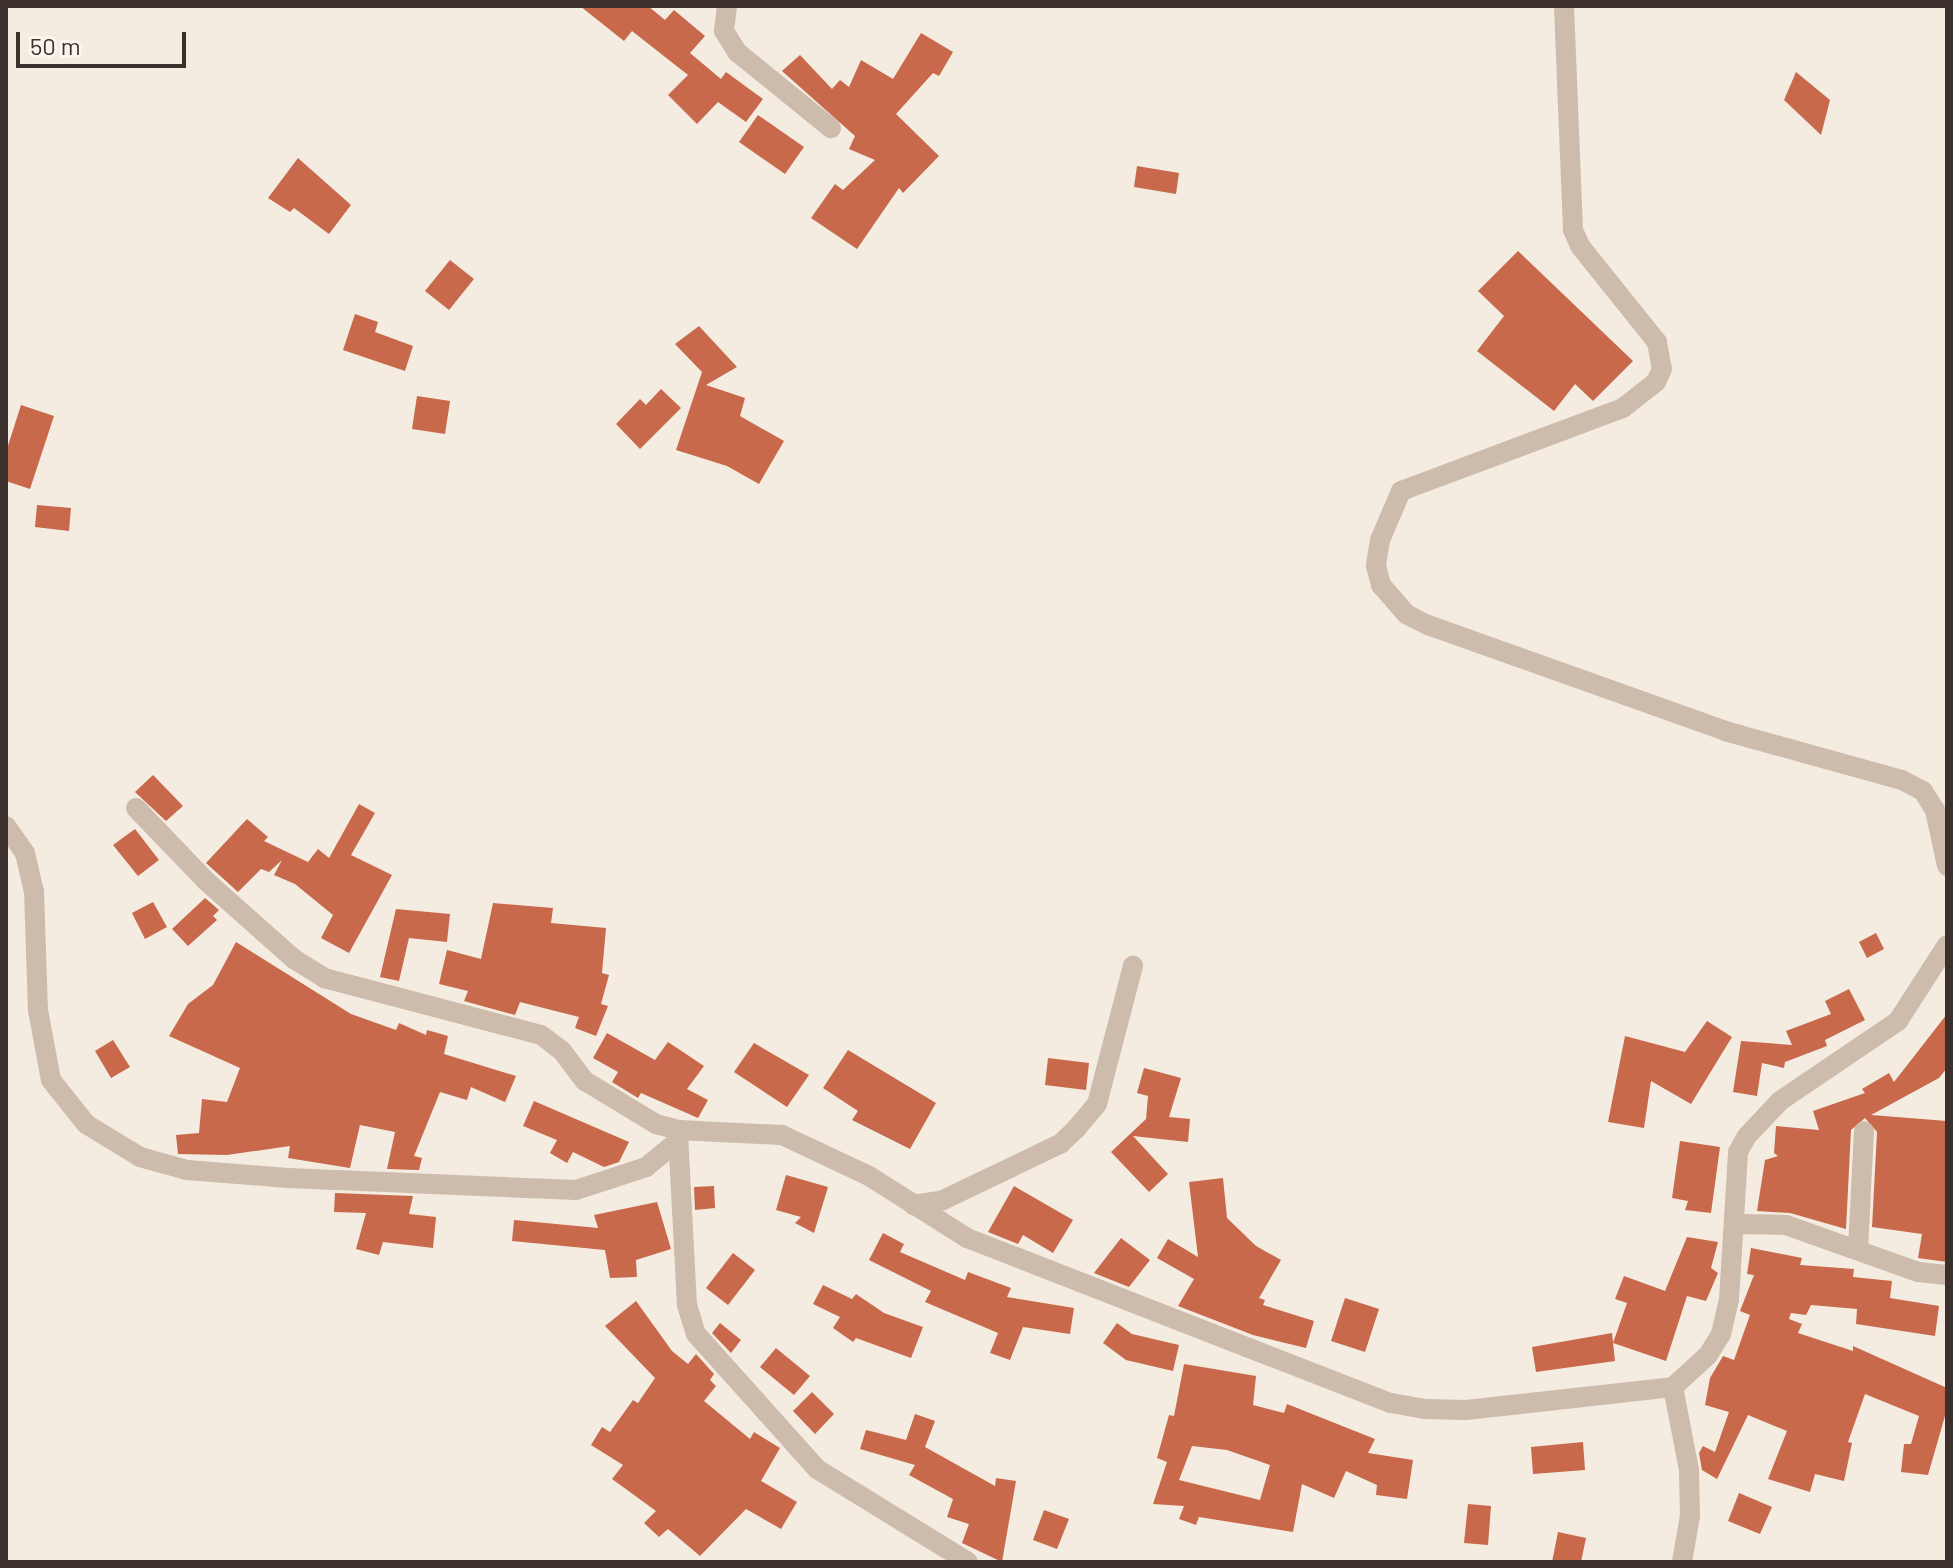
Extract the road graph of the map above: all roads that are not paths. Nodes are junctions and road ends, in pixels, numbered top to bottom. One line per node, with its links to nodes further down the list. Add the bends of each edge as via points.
1 (727, 6): 3 (street, via 724,31 737,52)
2 (1564, 6): 6 (street, via 1573,230 1657,342 1662,369 1656,382 1623,408 1401,491 1380,540 1376,566 1381,585 1406,614 1428,625 1725,731 1902,780 1923,791 1935,810)
3 (831, 128)
4 (136, 808): 10 (street, via 205,880 294,959 324,978 541,1035 562,1051 585,1081)
5 (6, 826): 10 (street, via 25,853 34,891 38,1010 51,1080 86,1124 140,1157 187,1170 288,1178 576,1190 646,1167)
6 (1947, 866)
7 (1947, 945): 12 (street, via 1898,1021 1760,1118 1738,1152)
8 (1133, 966): 11 (street, via 1097,1104 1076,1129 1060,1144 943,1200)
9 (1864, 1131): 13 (street)
10 (676, 1137): 11 (street, via 782,1135 836,1157); 16 (street, via 687,1305 696,1334 817,1469)
11 (913, 1205): 15 (street, via 967,1238 1391,1403 1466,1410)
12 (1735, 1224): 13 (street, via 1786,1225); 15 (street, via 1721,1334 1708,1355)
13 (1858, 1249): 14 (street, via 1918,1272)
14 (1947, 1275)
15 (1673, 1387): 17 (street, via 1689,1470 1690,1516)
16 (968, 1562)
17 (1682, 1562)

